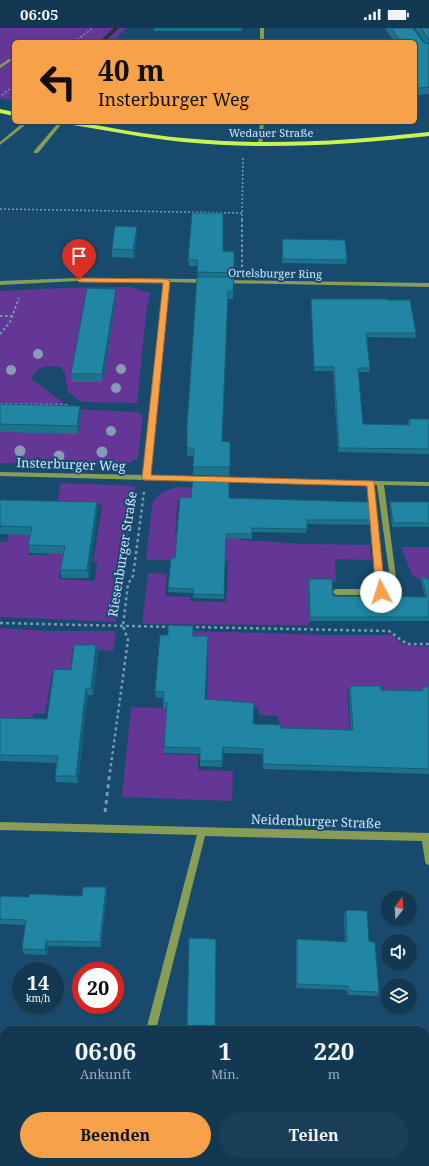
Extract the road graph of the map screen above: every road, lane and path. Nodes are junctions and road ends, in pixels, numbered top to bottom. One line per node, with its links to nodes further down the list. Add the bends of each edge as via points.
1 (93, 28): 3 (path)
2 (262, 28): 4 (street)
3 (77, 40)
4 (262, 40)
5 (10, 60): 6 (street)
6 (0, 67)
7 (12, 87): 8 (path)
8 (0, 96)
9 (0, 111): 10 (main road)
10 (12, 114)
11 (25, 124): 16 (street)
12 (59, 124): 19 (street)
13 (79, 124): 17 (main road, Wedauer Straße, via 182,140)
14 (262, 124): 18 (street)
15 (429, 134): 18 (main road, Wedauer Straße, via 346,142)
16 (0, 144)
17 (244, 144): 18 (main road, Wedauer Straße); 21 (path)
18 (260, 144)
19 (36, 152)
20 (0, 209): 21 (path)
21 (243, 213): 26 (path)
22 (24, 281): 23 (street, Ortelsburger Ring); 27 (street, Ortelsburger Ring); 30 (path)
23 (166, 281): 24 (street, Ortelsburger Ring); 35 (street, Riesenburger Straße)
24 (210, 282)
25 (217, 282): 26 (street, Ortelsburger Ring)
26 (242, 282): 28 (street, Ortelsburger Ring)
27 (0, 283)
28 (429, 285)
29 (0, 316): 30 (path)
30 (13, 316): 31 (path)
31 (0, 334)
32 (0, 404): 33 (path)
33 (69, 405)
34 (0, 474): 35 (street, Insterburger Weg)
35 (146, 478): 36 (street, Insterburger Weg); 44 (path, Riesenburger Straße, via 133,576 128,584)
36 (208, 479)
37 (216, 480): 38 (street)
38 (371, 483): 39 (street); 41 (street, via 381,592)
39 (380, 483): 40 (street); 42 (street)
40 (429, 484)
41 (336, 592)
42 (395, 593)
43 (0, 623): 44 (path)
44 (123, 626): 45 (path); 49 (path, Riesenburger Straße, via 128,640)
45 (178, 627)
46 (186, 627): 47 (path, via 389,631 407,644)
47 (429, 644)
48 (0, 826): 49 (street, Neidenburger Straße)
49 (103, 830): 50 (street, Neidenburger Straße)
50 (202, 831): 51 (street, Neidenburger Straße); 53 (street)
51 (427, 837): 52 (street)
52 (429, 861)
53 (152, 1026)

